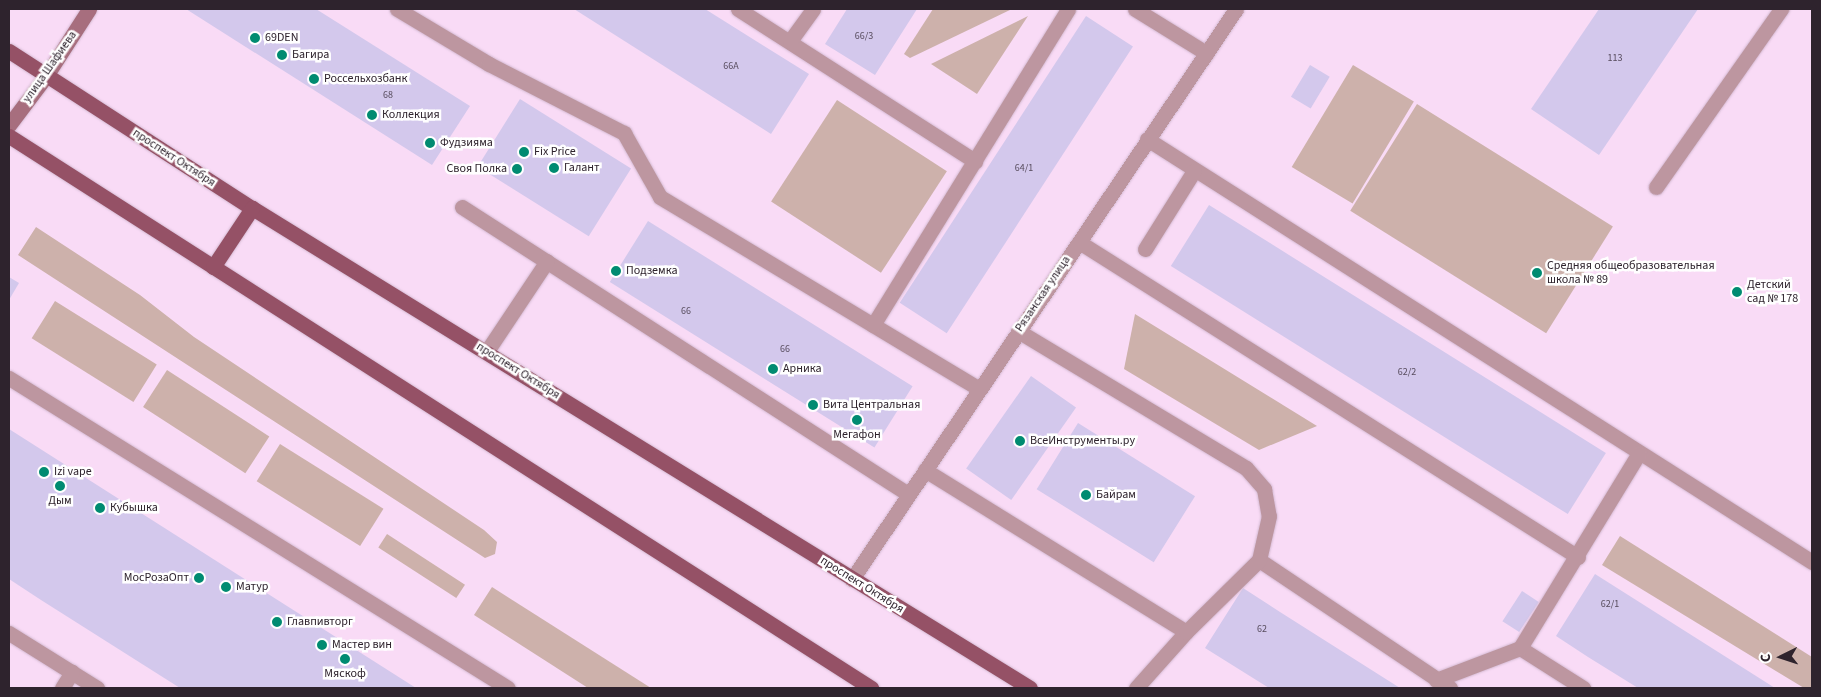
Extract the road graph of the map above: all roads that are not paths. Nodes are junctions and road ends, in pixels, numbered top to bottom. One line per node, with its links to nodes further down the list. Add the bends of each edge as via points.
1 (89, 9): 12 (street, улица Шафиева)
2 (397, 9): 25 (street, via 489,64 624,132 660,197)
3 (738, 9): 9 (street)
4 (813, 9): 9 (street)
5 (1068, 9): 16 (street)
6 (1136, 9): 11 (street)
7 (1236, 9): 11 (street, Рязанская улица)
8 (1781, 9): 18 (street)
9 (790, 41): 16 (street)
10 (9, 51): 12 (main road, проспект Октября)
11 (1206, 53): 15 (street, Рязанская улица)
12 (46, 76): 13 (street, улица Шафиева); 20 (main road, проспект Октября)
13 (9, 125)
14 (9, 136): 24 (main road)
15 (1148, 139): 17 (street); 21 (street, Рязанская улица)
16 (975, 161): 25 (street)
17 (1194, 171): 22 (street); 30 (street)
18 (1656, 187)
19 (462, 206): 23 (street)
20 (252, 208): 24 (main road); 27 (main road, проспект Октября)
21 (1079, 242): 26 (street, Рязанская улица); 33 (street)
22 (1145, 249)
23 (547, 261): 27 (street); 32 (street)
24 (213, 267): 45 (main road)
25 (873, 325): 29 (street)
26 (1018, 331): 29 (street, Рязанская улица); 34 (street, via 1246,468 1264,489 1269,516)
27 (487, 351): 36 (main road, проспект Октября)
28 (9, 378): 44 (street)
29 (979, 389): 31 (street, Рязанская улица)
30 (1639, 453): 33 (street); 35 (street)
31 (924, 470): 32 (street, Рязанская улица); 37 (street)
32 (908, 494): 36 (street, Рязанская улица)
33 (1578, 557): 39 (street)
34 (1258, 560): 37 (street); 41 (street)
35 (1812, 562)
36 (852, 579): 46 (main road, проспект Октября)
37 (1186, 632): 47 (street)
38 (9, 633): 40 (street)
39 (1520, 648): 41 (street); 49 (street)
40 (72, 672): 42 (street); 43 (street)
41 (1436, 680): 48 (street)
42 (62, 688)
43 (97, 688)
44 (508, 688)
45 (871, 688)
46 (1030, 688)
47 (1136, 688)
48 (1450, 688)
49 (1584, 688)

